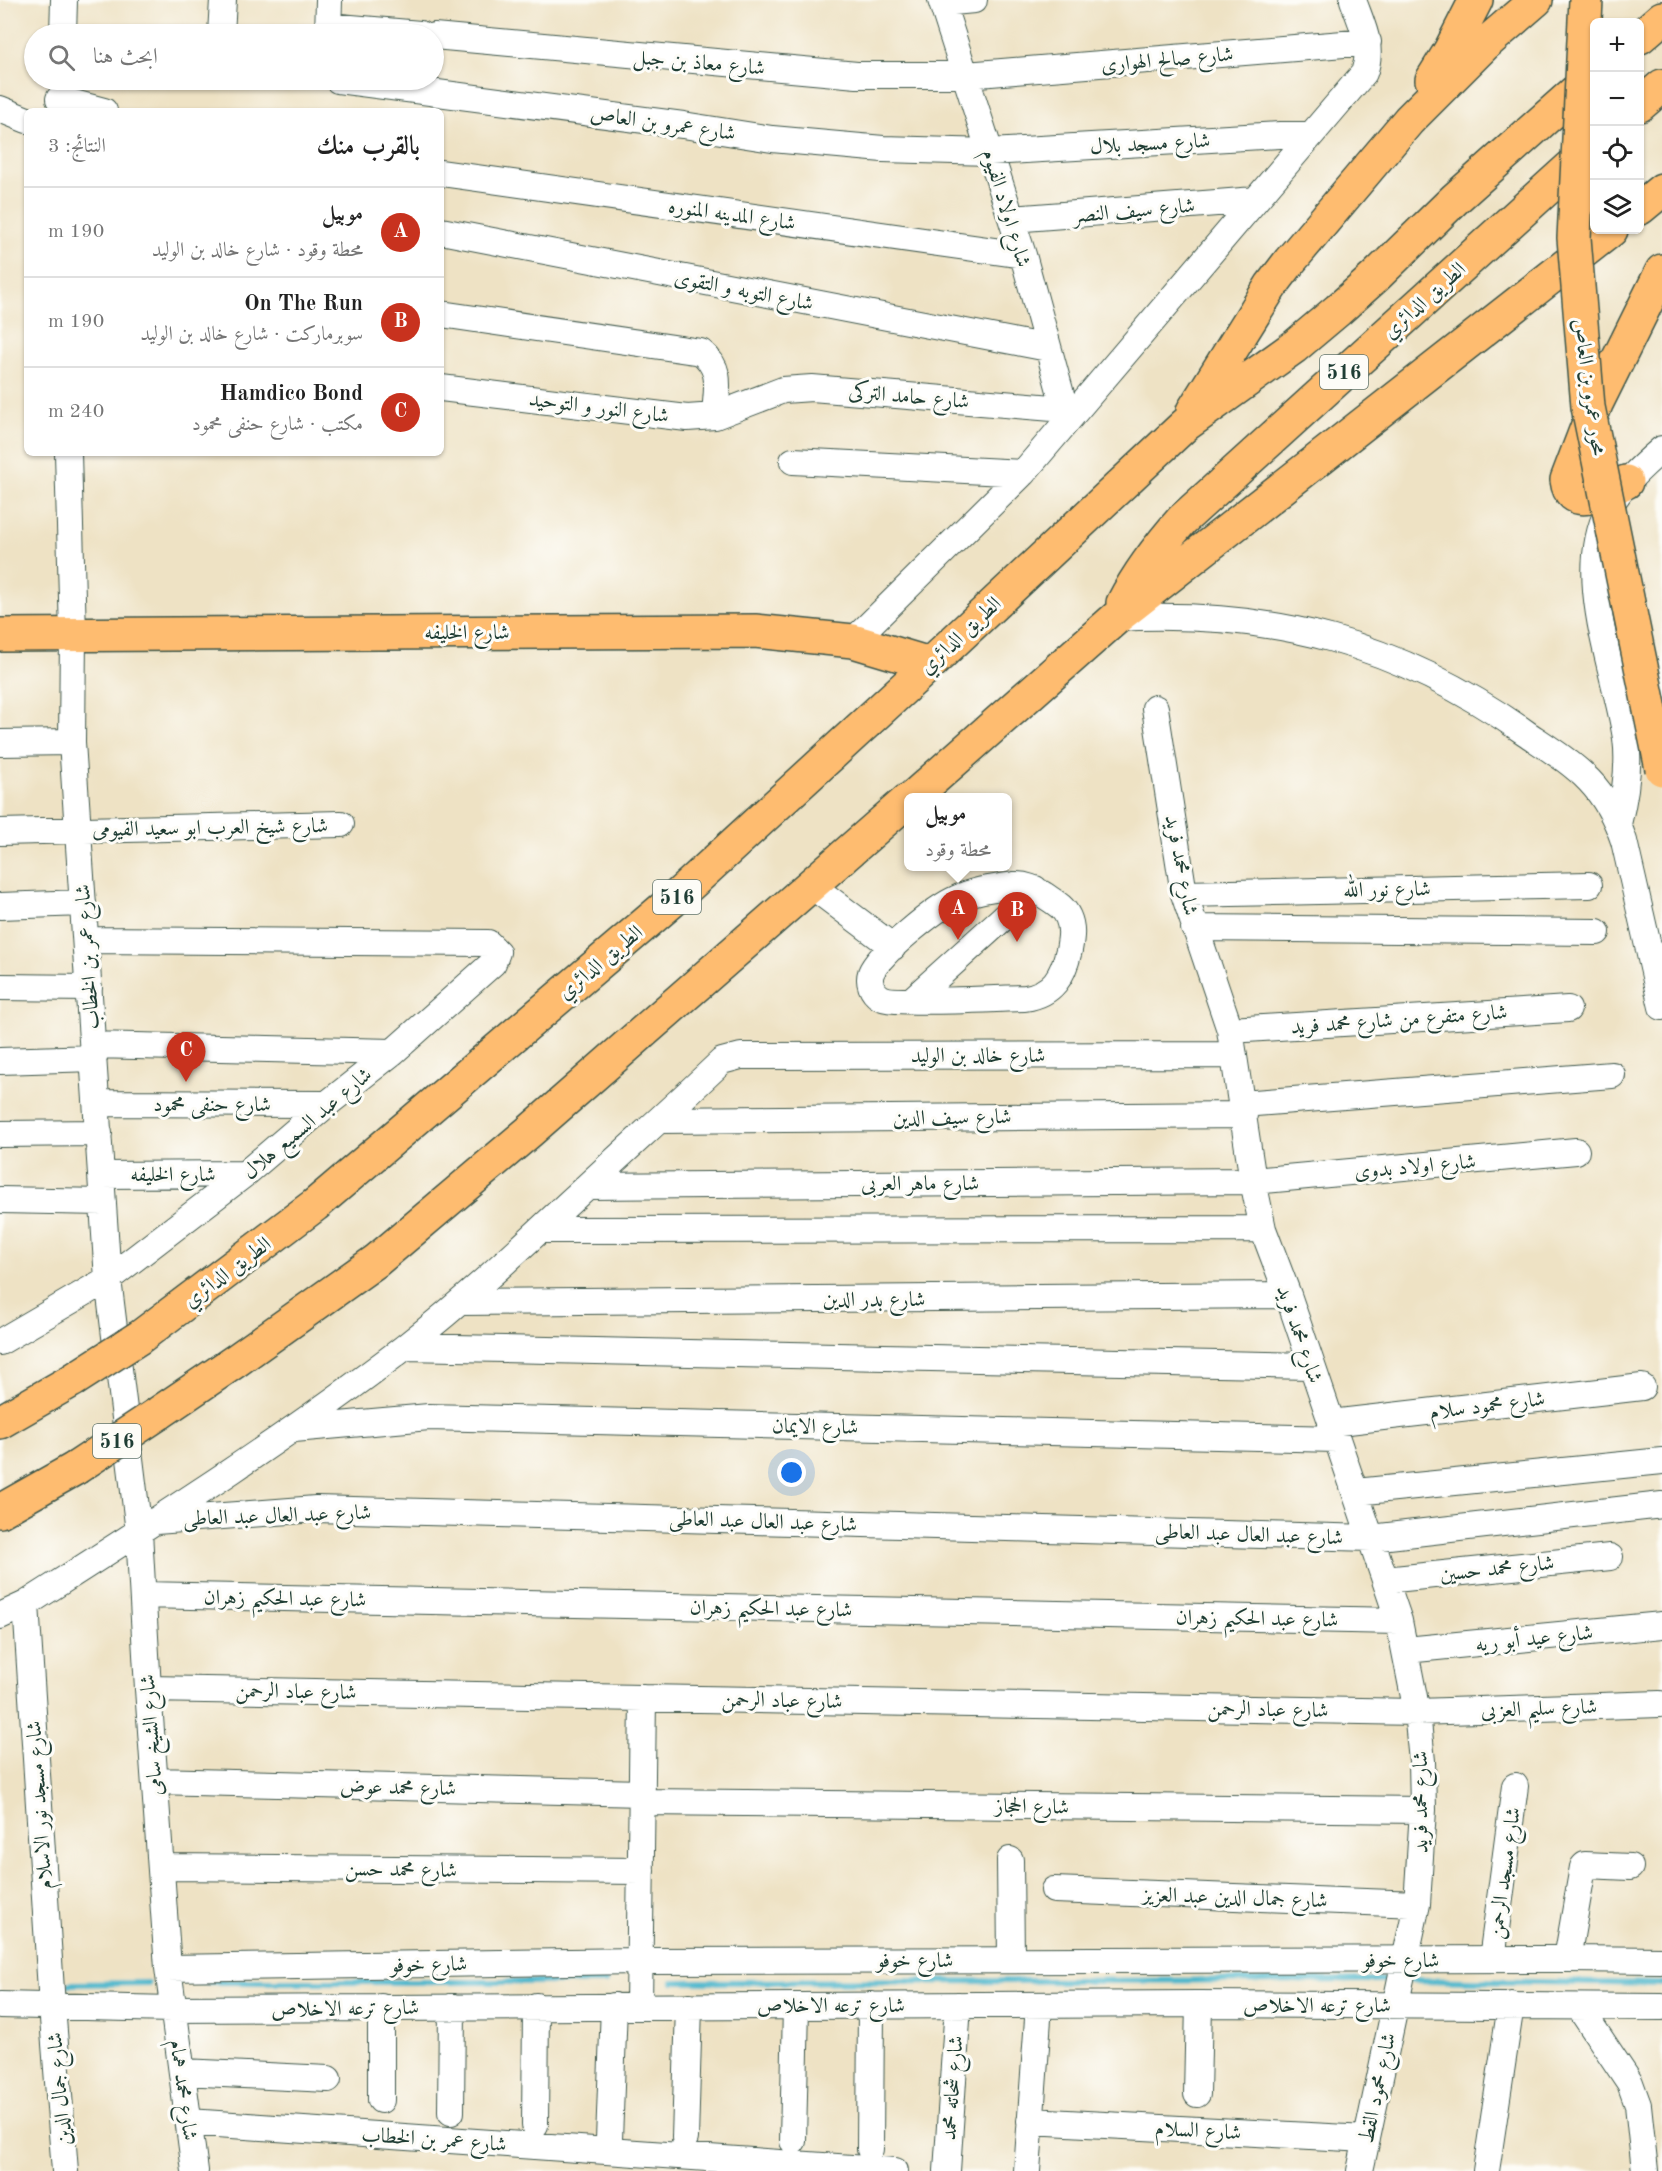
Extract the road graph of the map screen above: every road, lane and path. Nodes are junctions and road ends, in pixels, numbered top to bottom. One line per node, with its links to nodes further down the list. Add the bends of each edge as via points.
1 (64, 0): 11 (street)
2 (224, 0): 12 (street)
3 (329, 0): 13 (street)
4 (974, 0): 9 (street)
5 (1353, 0): 16 (street)
6 (1476, 0): 26 (main road)
7 (1536, 0): 26 (main road, الطريق الدائري / 516, via 1484,45)
8 (1586, 0): 59 (main road, محور عمرو بن العاص, bridge, via 1574,238 1582,349 1588,407)
9 (942, 2): 17 (street, شارع اولاد الفيوم)
10 (1662, 18): 14 (main road)
11 (66, 24)
12 (222, 24)
13 (328, 24)
14 (1644, 34)
15 (444, 37): 17 (street, شارع معاذ بن جبل, via 857,75)
16 (1368, 42): 17 (street, شارع صالح الهوارى); 27 (street, via 1369,59 1364,73)
17 (966, 75): 29 (street, شارع اولاد الفيوم)
18 (1590, 79): 45 (main road, الطريق الدائري / 516, via 1338,310 1294,347)
19 (1662, 86): 22 (main road)
20 (415, 90): 29 (street, شارع عمرو بن العاص, via 772,139 884,149)
21 (59, 97): 23 (street)
22 (1644, 102)
23 (94, 108)
24 (0, 109): 25 (street)
25 (24, 119)
26 (1409, 120): 45 (main road, الطريق الدائري / 516, via 1271,286)
27 (1311, 135): 29 (street, شارع مسجد بلال); 32 (street)
28 (1590, 150): 51 (main road, الطريق الدائري / 516, via 1182,520 1134,582)
29 (990, 152): 34 (street, شارع اولاد الفيوم)
30 (444, 173): 37 (street, شارع المدينه المنوره)
31 (1662, 190): 33 (main road)
32 (1256, 200): 34 (street, شارع سيف النصر); 43 (street)
33 (1644, 205)
34 (1012, 219): 37 (street, شارع اولاد الفيوم)
35 (444, 232): 40 (street, شارع التوبه و التقوى)
36 (1606, 234): 51 (main road, الطريق الدائري / 516)
37 (1023, 255): 40 (street, شارع اولاد الفيوم)
38 (1662, 271): 50 (main road, via 1596,404 1567,480 1573,495 1581,499)
39 (444, 314): 44 (street, via 701,351 717,371)
40 (1048, 348): 43 (street, شارع اولاد الفيوم)
41 (444, 388): 44 (street, شارع النور و التوحيد, via 687,418)
42 (755, 400): 43 (street, شارع حامد التركى, via 783,390 812,388); 44 (street, شارع النور و التوحيد)
43 (1067, 413): 49 (street)
44 (715, 416)
45 (1185, 425): 55 (main road, الطريق الدائري / 516)
46 (1662, 449): 50 (street)
47 (68, 456): 52 (street, شارع عمر بن الخطاب)
48 (794, 461): 49 (street)
49 (1023, 474): 54 (street)
50 (1626, 482): 63 (street, via 1608,511 1594,561 1596,596 1626,740 1625,796)
51 (1116, 618): 60 (main road, الطريق الدائري / 516); 63 (street, via 1243,620 1326,636 1387,657 1486,705 1577,768 1601,793)
52 (73, 634): 53 (main road, شارع الخليفه); 54 (main road, شارع الخليفه, via 755,631); 57 (street, شارع عمر بن الخطاب)
53 (0, 635)
54 (853, 641): 55 (main road, شارع الخليفه)
55 (930, 664): 108 (main road, الطريق الدائري / 516, bridge, via 664,908 315,1205 140,1337)
56 (1155, 708): 69 (street, شارع محمد فريد)
57 (72, 742): 58 (street); 64 (street, شارع عمر بن الخطاب)
58 (0, 743)
59 (1662, 769)
60 (917, 793)
61 (904, 804): 67 (main road, الطريق الدائري / 516)
62 (341, 824): 64 (street, شارع شيخ العرب ابو سعيد الفيومى)
63 (1618, 824): 79 (street)
64 (78, 830): 65 (street, شارع شيخ العرب ابو سعيد الفيومى); 70 (street, شارع عمر بن الخطاب)
65 (0, 832)
66 (1589, 885): 69 (street, شارع نور الله)
67 (812, 886): 75 (street); 115 (main road, الطريق الدائري / 516, bridge, via 376,1261 159,1413 76,1468)
68 (1035, 889): 75 (street, via 1014,885 957,898); 78 (street); 78 (street, via 1062,907 1071,927 1066,963 1051,987 1025,998)
69 (1184, 894): 72 (street, شارع محمد فريد)
70 (83, 903): 71 (street); 74 (street, شارع عمر بن الخطاب)
71 (0, 906)
72 (1194, 928): 73 (street); 81 (street, شارع محمد فريد)
73 (1597, 932)
74 (86, 940): 77 (street, شارع عمر بن الخطاب); 83 (street, شارع عبد السميع هلال, via 488,943 497,951 494,963)
75 (893, 947): 78 (street, via 875,966 870,983 881,998)
76 (0, 987): 77 (street)
77 (89, 988): 82 (street, شارع عمر بن الخطاب)
78 (912, 1000)
79 (1662, 1007)
80 (1568, 1009): 81 (street, شارع متفرع من شارع محمد فريد)
81 (1232, 1042): 88 (street, شارع محمد فريد); 89 (street, شارع خالد بن الوليد, via 741,1056 722,1061)
82 (93, 1052): 83 (street); 84 (street); 86 (street, شارع عمر بن الخطاب)
83 (393, 1052): 87 (street, شارع عبد السميع هلال)
84 (0, 1061)
85 (1612, 1075): 88 (street, شارع سيف الدين)
86 (97, 1103): 87 (street, شارع حنفى محمود); 90 (street, شارع عمر بن الخطاب)
87 (327, 1104): 93 (street, شارع عبد السميع هلال)
88 (1243, 1109): 89 (street, شارع سيف الدين); 95 (street, شارع محمد فريد)
89 (660, 1120): 96 (street)
90 (99, 1133): 91 (street); 94 (street, شارع عمر بن الخطاب)
91 (0, 1134)
92 (1576, 1151): 95 (street, شارع اولاد بدوى)
93 (245, 1174): 94 (street, شارع الخليفه); 101 (street, شارع عبد السميع هلال)
94 (102, 1175): 98 (street, شارع عمر بن الخطاب)
95 (1253, 1181): 96 (street, شارع ماهر العربى); 99 (street, شارع محمد فريد)
96 (588, 1186): 100 (street)
97 (0, 1200): 98 (street)
98 (103, 1202): 101 (street, شارع عمر بن الخطاب)
99 (1263, 1228): 100 (street); 102 (street, شارع محمد فريد)
100 (541, 1230): 103 (street)
101 (108, 1279): 104 (street, شارع عبد السميع هلال); 111 (street, شارع عمر بن الخطاب)
102 (1288, 1295): 103 (street, شارع بدر الدين); 106 (street, شارع محمد فريد)
103 (460, 1302): 105 (street)
104 (0, 1342)
105 (405, 1347): 106 (street); 109 (street)
106 (1311, 1366): 110 (street, شارع محمد فريد)
107 (1642, 1387): 110 (street, شارع محمود سلام)
108 (0, 1422)
109 (293, 1429): 110 (street, شارع الايمان, via 429,1417); 116 (street)
110 (1334, 1431): 113 (street, شارع محمد فريد)
111 (129, 1460): 116 (street, شارع الشيخ سامى)
112 (1662, 1461): 113 (street)
113 (1356, 1492): 117 (street, شارع محمد فريد)
114 (1662, 1505): 117 (street, شارع عبد العال عبد العاطى)
115 (0, 1511)
116 (147, 1526): 117 (street, شارع عبد العال عبد العاطى, via 316,1509); 120 (street, شارع الشيخ سامى); 121 (street)
117 (1371, 1538): 119 (street, شارع محمد فريد)
118 (1610, 1557): 119 (street, شارع محمد حسين)
119 (1385, 1580): 123 (street, شارع محمد فريد)
120 (143, 1595): 123 (street, شارع عبد الحكيم زهران); 126 (street, شارع الشيخ سامى)
121 (26, 1604): 122 (street); 154 (street, شارع مسجد نور الاسلام)
122 (0, 1616)
123 (1399, 1621): 125 (street, شارع محمد فريد)
124 (1662, 1625): 125 (street, شارع عيد أبو ريه)
125 (1406, 1650): 129 (street, شارع محمد فريد)
126 (148, 1689): 127 (street, شارع عباد الرحمن); 130 (street, شارع الشيخ سامى)
127 (643, 1698): 129 (street, شارع عباد الرحمن); 132 (street)
128 (1660, 1704): 129 (street, شارع سليم العزبى)
129 (1417, 1712): 133 (street, شارع محمد فريد)
130 (154, 1781): 132 (street, شارع محمد عوض); 135 (street, شارع الشيخ سامى)
131 (1515, 1786): 140 (street, شارع مسجد الرحمن)
132 (642, 1798): 133 (street, شارع الحجاز); 137 (street)
133 (1423, 1810): 139 (street, شارع محمد فريد)
134 (1010, 1860): 143 (street)
135 (161, 1867): 137 (street, شارع محمد حسن); 146 (street, شارع الشيخ سامى)
136 (1630, 1867): 141 (street, via 1582,1868)
137 (641, 1871): 142 (street)
138 (1054, 1890): 139 (street, شارع جمال الدين عبد العزيز)
139 (1417, 1904): 144 (street, شارع محمد فريد)
140 (1492, 1959): 141 (street, شارع خوفو); 144 (street, شارع خوفو)
141 (1567, 1959): 145 (street, شارع خوفو)
142 (640, 1960): 143 (street, شارع خوفو); 146 (street, شارع خوفو); 157 (street)
143 (1011, 1960): 144 (street, شارع خوفو)
144 (1405, 1960): 152 (street, شارع محمود القط)
145 (1662, 1960)
146 (168, 1968): 164 (street, شارع الشيخ سامى)
147 (1199, 2004): 151 (street, شارع ترعه الاخلاص); 152 (street, شارع ترعه الاخلاص); 167 (street)
148 (0, 2005): 154 (street, شارع ترعه الاخلاص)
149 (871, 2005): 150 (street, شارع ترعه الاخلاص); 159 (street, شارع ترعه الاخلاص); 177 (street)
150 (958, 2005): 151 (street, شارع ترعه الاخلاص); 181 (street, شارع شحاته محمد)
151 (1039, 2005): 170 (street)
152 (1395, 2005): 153 (street, شارع ترعه الاخلاص); 174 (street, شارع محمود القط)
153 (1511, 2005): 162 (street, شارع ترعه الاخلاص); 184 (street)
154 (52, 2006): 164 (street, شارع ترعه الاخلاص); 178 (street, شارع جمال الدين)
155 (536, 2006): 156 (street, شارع ترعه الاخلاص); 161 (street, شارع ترعه الاخلاص); 172 (street)
156 (614, 2006): 157 (street, شارع ترعه الاخلاص); 175 (street)
157 (639, 2006): 158 (street, شارع ترعه الاخلاص)
158 (689, 2006): 159 (street, شارع ترعه الاخلاص); 173 (street)
159 (796, 2006): 176 (street)
160 (381, 2007): 161 (street, شارع ترعه الاخلاص); 164 (street, شارع ترعه الاخلاص); 168 (street)
161 (452, 2007): 169 (street)
162 (1579, 2007): 163 (street, شارع ترعه الاخلاص); 185 (street, via 1630,2083 1638,2105)
163 (1662, 2007)
164 (172, 2009): 165 (street, شارع محمد همام)
165 (183, 2072): 166 (street); 171 (street, شارع محمد همام)
166 (328, 2079)
167 (1197, 2094)
168 (381, 2100)
169 (451, 2112)
170 (1030, 2121): 174 (street, شارع السلام); 182 (street)
171 (189, 2122): 179 (street, شارع محمد همام); 180 (street, شارع عمر بن الخطاب)
172 (535, 2125)
173 (685, 2138)
174 (1366, 2139): 183 (street, شارع محمود القط)
175 (609, 2140)
176 (793, 2141)
177 (870, 2150)
178 (65, 2171)
179 (195, 2171)
180 (895, 2171)
181 (946, 2171)
182 (1027, 2171)
183 (1360, 2171)
184 (1486, 2171)
185 (1645, 2171)

